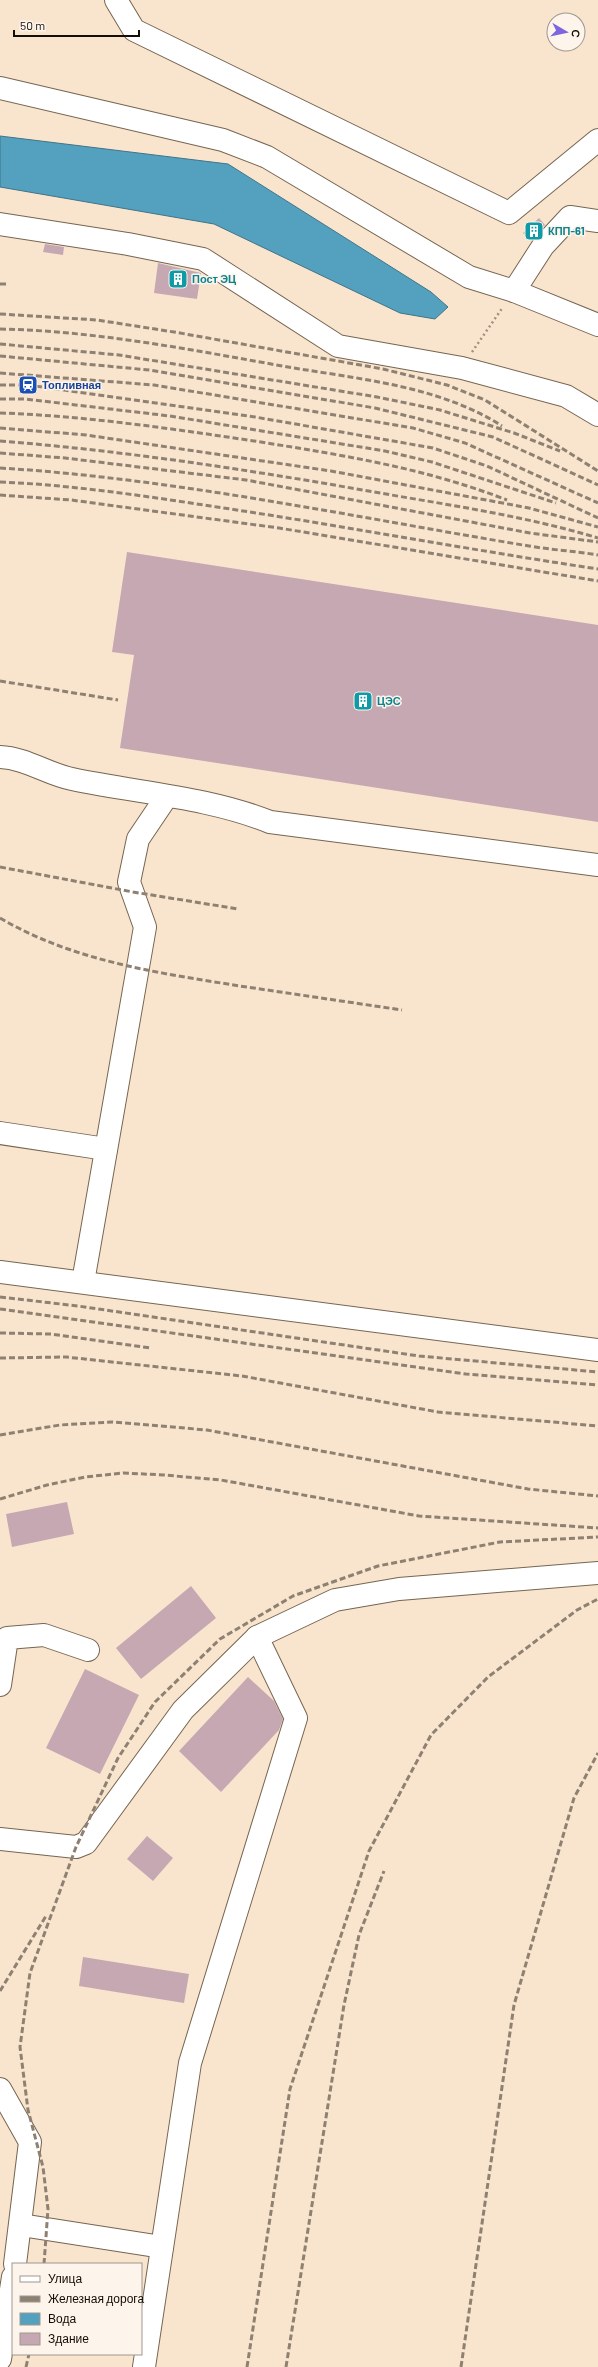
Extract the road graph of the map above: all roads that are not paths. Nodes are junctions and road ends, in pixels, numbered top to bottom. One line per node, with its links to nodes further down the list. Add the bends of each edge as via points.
1 (116, 0): 3 (lane, via 134,30 509,213)
2 (0, 88): 6 (lane, via 223,140 267,157 469,277)
3 (598, 140)
4 (598, 221): 6 (lane, via 570,217 543,246)
5 (0, 224): 8 (lane, via 128,244 203,259 338,346 462,368 566,396)
6 (514, 292): 7 (lane)
7 (598, 324)
8 (598, 415)
9 (0, 757): 10 (lane, via 13,758 70,778)
10 (167, 796): 11 (lane, via 239,810 270,822); 13 (lane, via 138,839 130,882 145,927)
11 (598, 865)
12 (0, 1133): 13 (lane)
13 (106, 1149): 15 (lane)
14 (0, 1272): 15 (lane)
15 (83, 1282): 16 (lane)
16 (598, 1350)
17 (598, 1573): 18 (lane, via 399,1589 335,1600)
18 (257, 1637): 21 (lane, via 182,1710 86,1843 76,1847); 24 (lane, via 296,1718 190,2063)
19 (88, 1650): 20 (lane, via 44,1635 7,1638)
20 (0, 1685)
21 (0, 1838)
22 (0, 2090): 23 (lane, via 30,2142)
23 (21, 2225): 24 (lane); 25 (lane)
24 (162, 2247): 28 (lane)
25 (15, 2263)
26 (12, 2282): 27 (lane)
27 (0, 2359)
28 (144, 2367)

